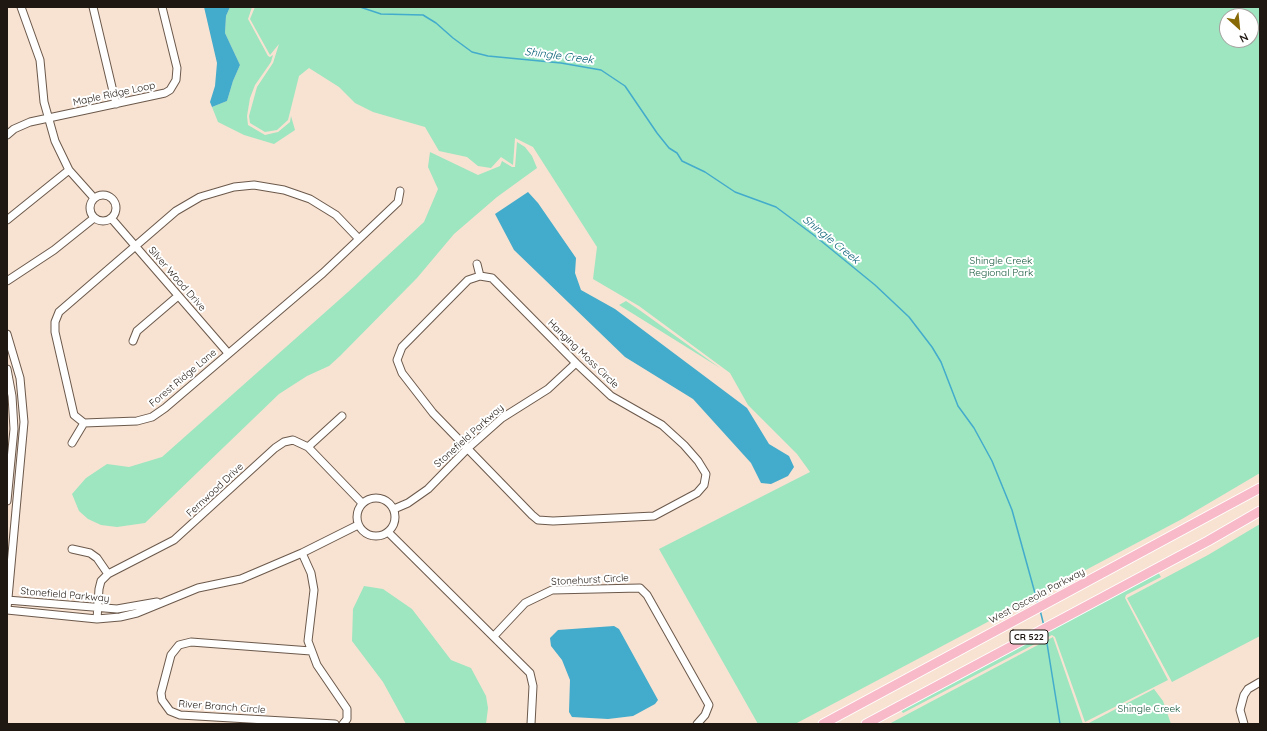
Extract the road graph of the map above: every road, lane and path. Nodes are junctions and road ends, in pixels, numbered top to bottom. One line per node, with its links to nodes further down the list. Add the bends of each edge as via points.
1 (21, 7): 5 (street, via 40,60)
2 (93, 7): 4 (street)
3 (162, 7): 4 (street, Maple Ridge Loop, via 175,54 176,80 165,93)
4 (116, 104): 5 (street, Maple Ridge Loop)
5 (48, 118): 6 (street, Maple Ridge Loop, via 30,122); 7 (street, via 55,141)
6 (7, 135)
7 (69, 170): 9 (street); 12 (street)
8 (400, 191): 13 (street, Forest Ridge Lane, via 398,202)
9 (94, 198): 10 (street, via 89,208); 11 (street, via 104,194 113,199 116,206)
10 (94, 218): 11 (street, via 100,221); 17 (street, via 54,250)
11 (111, 218): 14 (street, Silver Wood Drive)
12 (7, 220)
13 (359, 239): 14 (street, via 336,215 310,199 284,190 254,185 234,187 200,197 176,211); 21 (street, Forest Ridge Lane, via 324,273)
14 (135, 247): 18 (street, Silver Wood Drive); 25 (street, via 59,312 55,322 54,332 65,372 70,405 74,415)
15 (477, 264): 16 (street)
16 (480, 276): 22 (street, Hanging Moss Circle, via 492,278); 28 (street, Hanging Moss Circle, via 468,280 457,291 402,347 397,360 402,374 433,413)
17 (7, 281)
18 (178, 296): 20 (street, via 137,330); 21 (street, Silver Wood Drive)
19 (7, 334): 30 (street, via 17,367 24,408)
20 (133, 341)
21 (228, 354): 25 (street, Forest Ridge Lane, via 152,417 137,421)
22 (576, 363): 28 (street, Stonefield Parkway, via 548,389 502,418); 28 (street, Hanging Moss Circle, via 612,396 662,425 684,445 706,474 704,485 697,493 654,516 553,522 538,520)
23 (7, 369): 29 (street, via 14,423)
24 (342, 416): 27 (street)
25 (84, 424): 26 (street)
26 (72, 443)
27 (308, 447): 35 (street, Fernwood Drive); 42 (street, Fernwood Drive, via 293,440 284,442 174,540)
28 (467, 449): 36 (street, Stonefield Parkway, via 428,489)
29 (9, 480): 30 (street); 31 (street)
30 (20, 480): 32 (street)
31 (8, 488): 32 (street); 34 (street)
32 (19, 488): 44 (street)
33 (1260, 488): 55 (main road, West Osceola Parkway / CR 522)
34 (7, 501)
35 (362, 503): 36 (street, via 370,498 382,498); 38 (street, via 357,512)
36 (394, 509): 39 (street, via 395,522)
37 (1260, 511): 56 (main road, CR 522, via 1233,528)
38 (358, 525): 39 (street, via 369,535 381,536); 41 (street, Stonefield Parkway)
39 (388, 532): 48 (street)
40 (72, 549): 42 (street, via 90,553 97,558)
41 (302, 553): 43 (street, Stonefield Parkway, via 241,579 198,588); 49 (street, via 311,573 314,590 308,641)
42 (108, 574): 45 (street, via 98,589)
43 (168, 599): 45 (street, Stonefield Parkway, via 117,609); 47 (street, Stonefield Parkway, via 137,613)
44 (7, 600): 45 (street, Stonefield Parkway); 46 (street)
45 (97, 608): 47 (street)
46 (7, 609): 47 (street, Stonefield Parkway)
47 (97, 619)
48 (494, 636): 53 (street, via 530,673 533,686); 54 (street, Stonehurst Circle, via 525,604 552,590 640,588 647,595 709,705)
49 (311, 651): 51 (street, River Branch Circle, via 191,642 179,645 171,655 162,700 170,711 180,715); 52 (street, via 317,665 347,709 347,719)
50 (1260, 682): 57 (street, via 1248,689 1244,695 1240,710)
51 (335, 724)
52 (343, 724)
53 (531, 724)
54 (697, 724)
55 (823, 724)
56 (866, 724)
57 (1244, 724)

